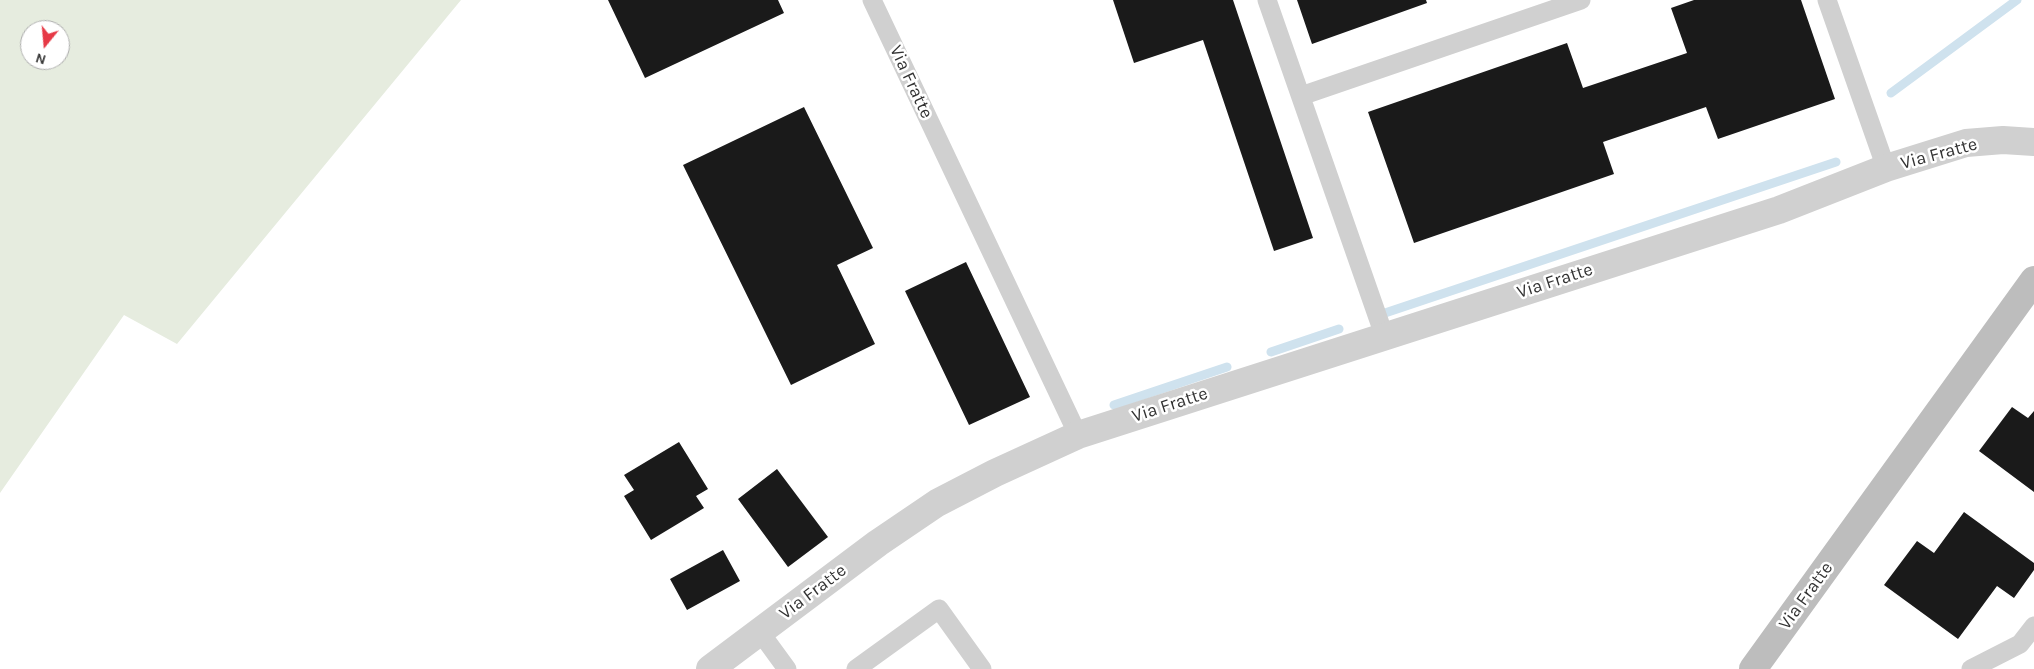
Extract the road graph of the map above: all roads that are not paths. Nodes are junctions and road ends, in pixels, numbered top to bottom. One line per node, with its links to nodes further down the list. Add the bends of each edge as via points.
1 (872, 0): 10 (lane, Via Fratte)
2 (1267, 0): 5 (lane)
3 (1581, 0): 5 (lane)
4 (1827, 0): 7 (lane)
5 (1301, 96): 9 (lane)
6 (2034, 142): 7 (street, Via Fratte, via 1966,143)
7 (1886, 168): 9 (street, Via Fratte, via 1779,210)
8 (2034, 280): 17 (main road, Via Fratte)
9 (1384, 336): 10 (street, Via Fratte)
10 (1078, 435): 12 (street, Via Fratte, via 937,503)
11 (2034, 626): 18 (lane, via 2020,644)
12 (760, 632): 13 (street, Via Fratte); 14 (lane)
13 (710, 669)
14 (787, 669)
15 (856, 669): 16 (lane, via 939,609)
16 (982, 669)
17 (1753, 669)
18 (1971, 669)

